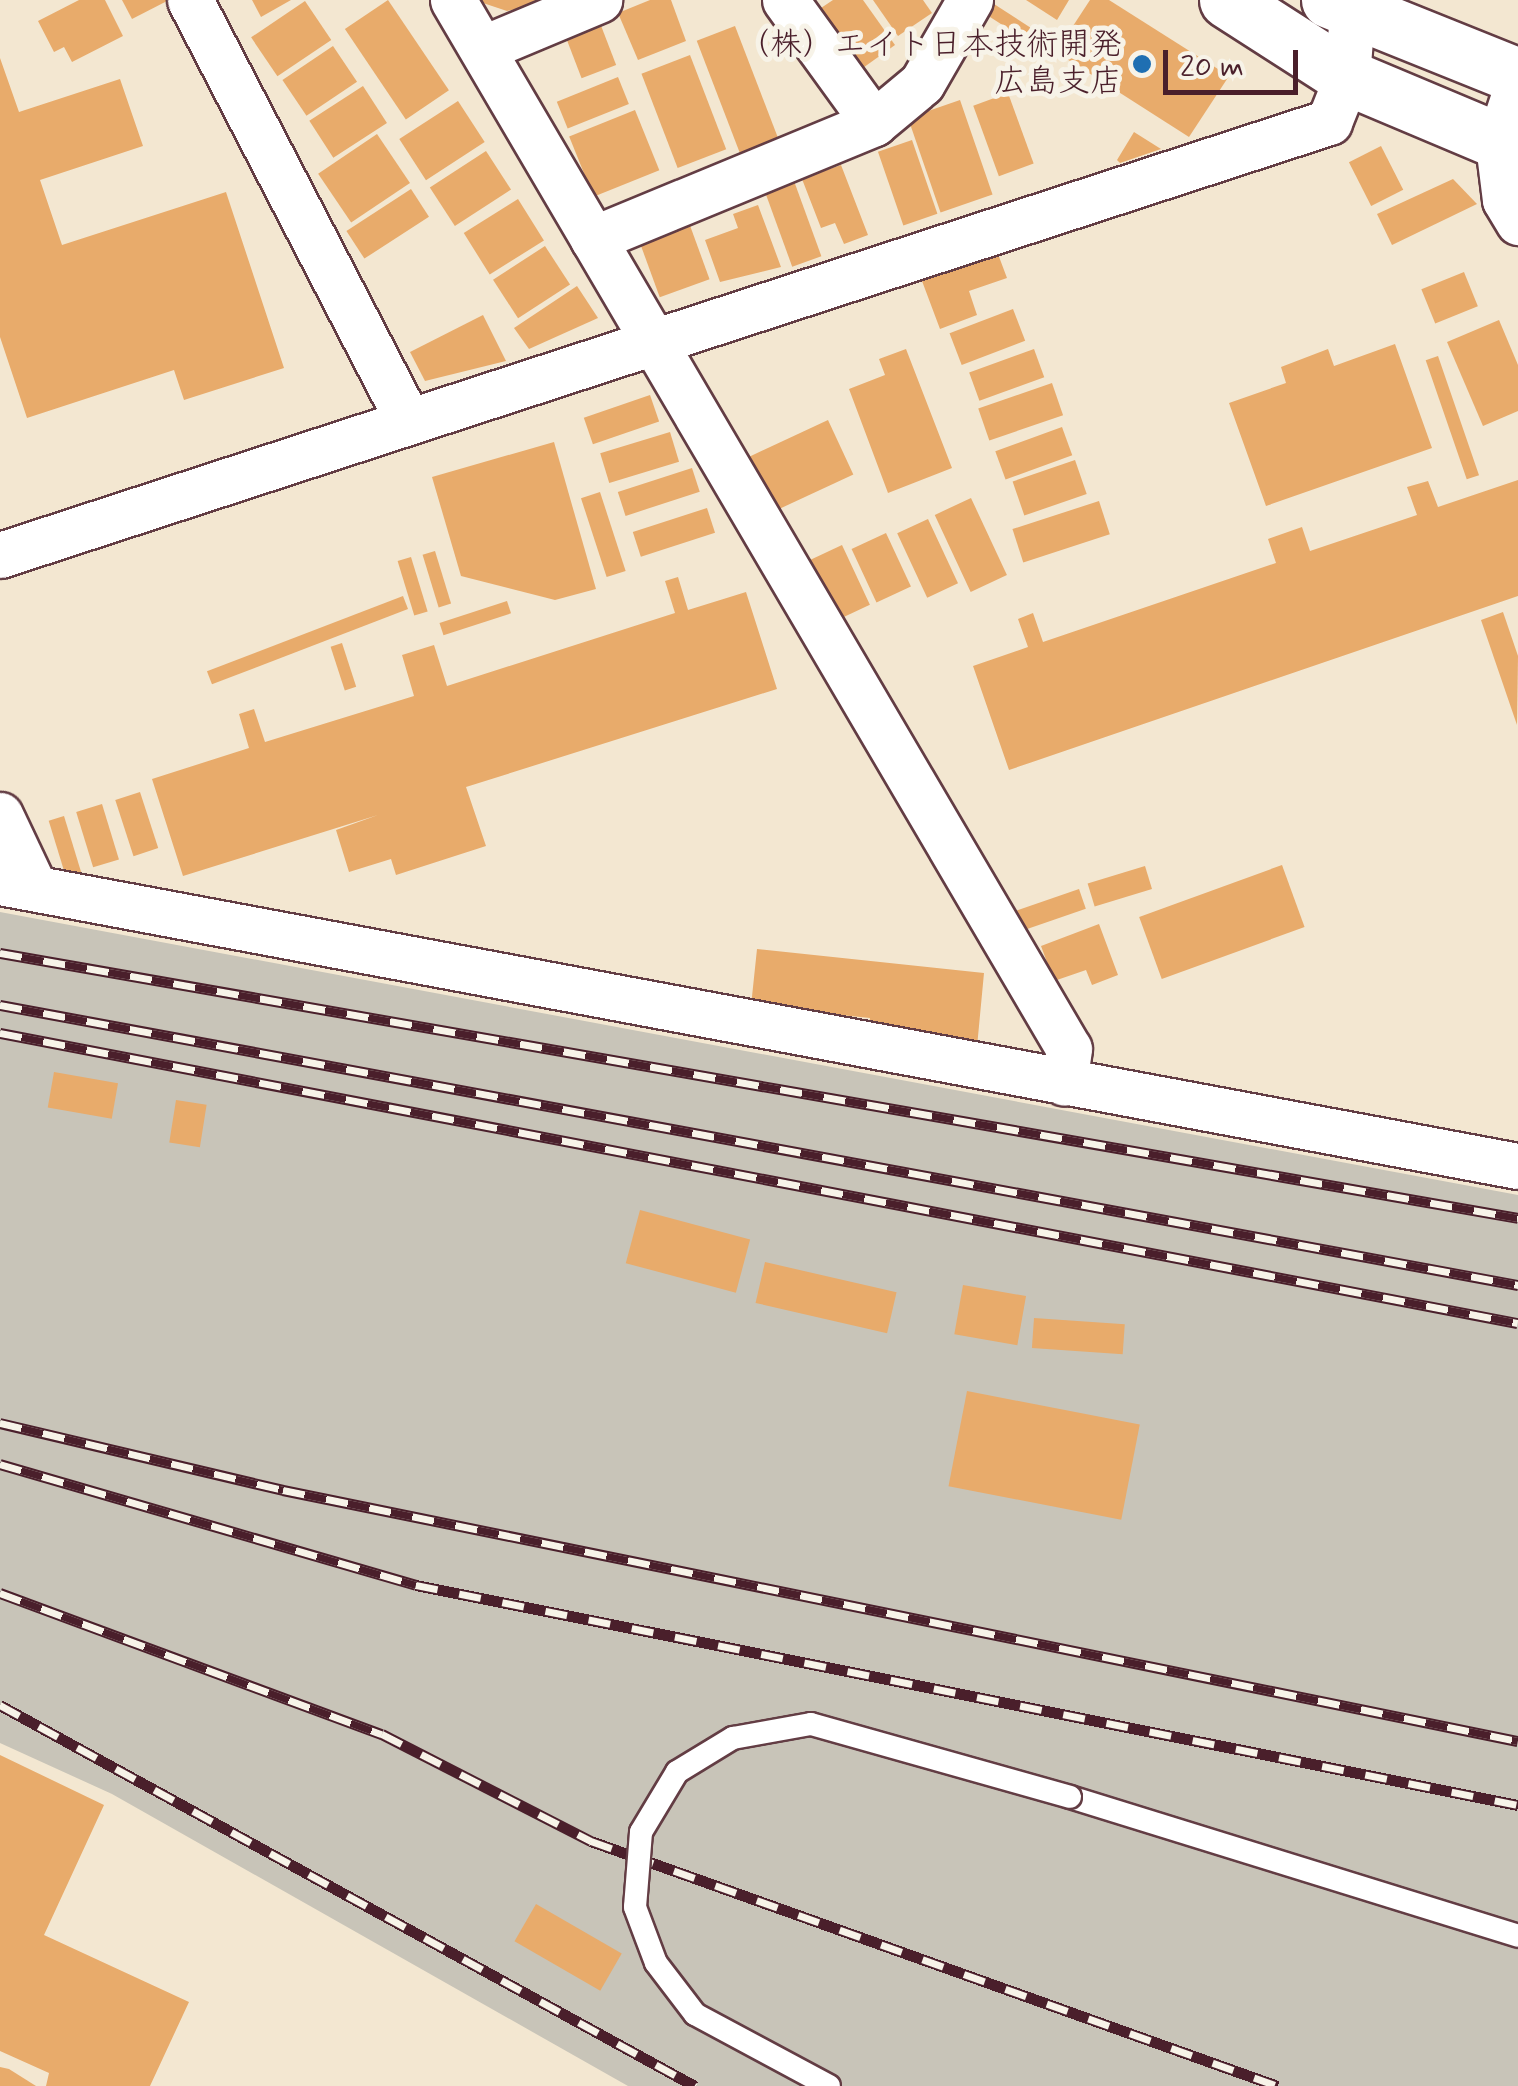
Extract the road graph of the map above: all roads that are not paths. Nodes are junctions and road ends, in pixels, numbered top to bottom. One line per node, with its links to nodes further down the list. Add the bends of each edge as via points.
1 (190, 0): 16 (street)
2 (453, 0): 8 (street)
3 (599, 0): 8 (street)
4 (785, 0): 11 (street)
5 (970, 0): 11 (street, via 922,83)
6 (1227, 0): 9 (main road)
7 (1345, 5): 9 (street); 10 (main road)
8 (484, 48): 14 (street)
9 (1348, 77): 12 (main road); 15 (street, via 1329,122)
10 (1518, 79): 12 (street)
11 (874, 123): 14 (street)
12 (1508, 147): 13 (street, via 1505,200)
13 (1518, 222)
14 (593, 238): 15 (street)
15 (652, 340): 16 (street); 20 (street, via 1068,1049)
16 (407, 418): 17 (street)
17 (0, 555)
18 (0, 816): 19 (street)
19 (17, 884): 20 (street)
20 (1064, 1084): 21 (street)
21 (1518, 1166)
22 (1518, 1936): 23 (lane, bridge, via 811,1724 733,1738 677,1772 642,1832 635,1907 656,1963 695,2014)
23 (829, 2086)

